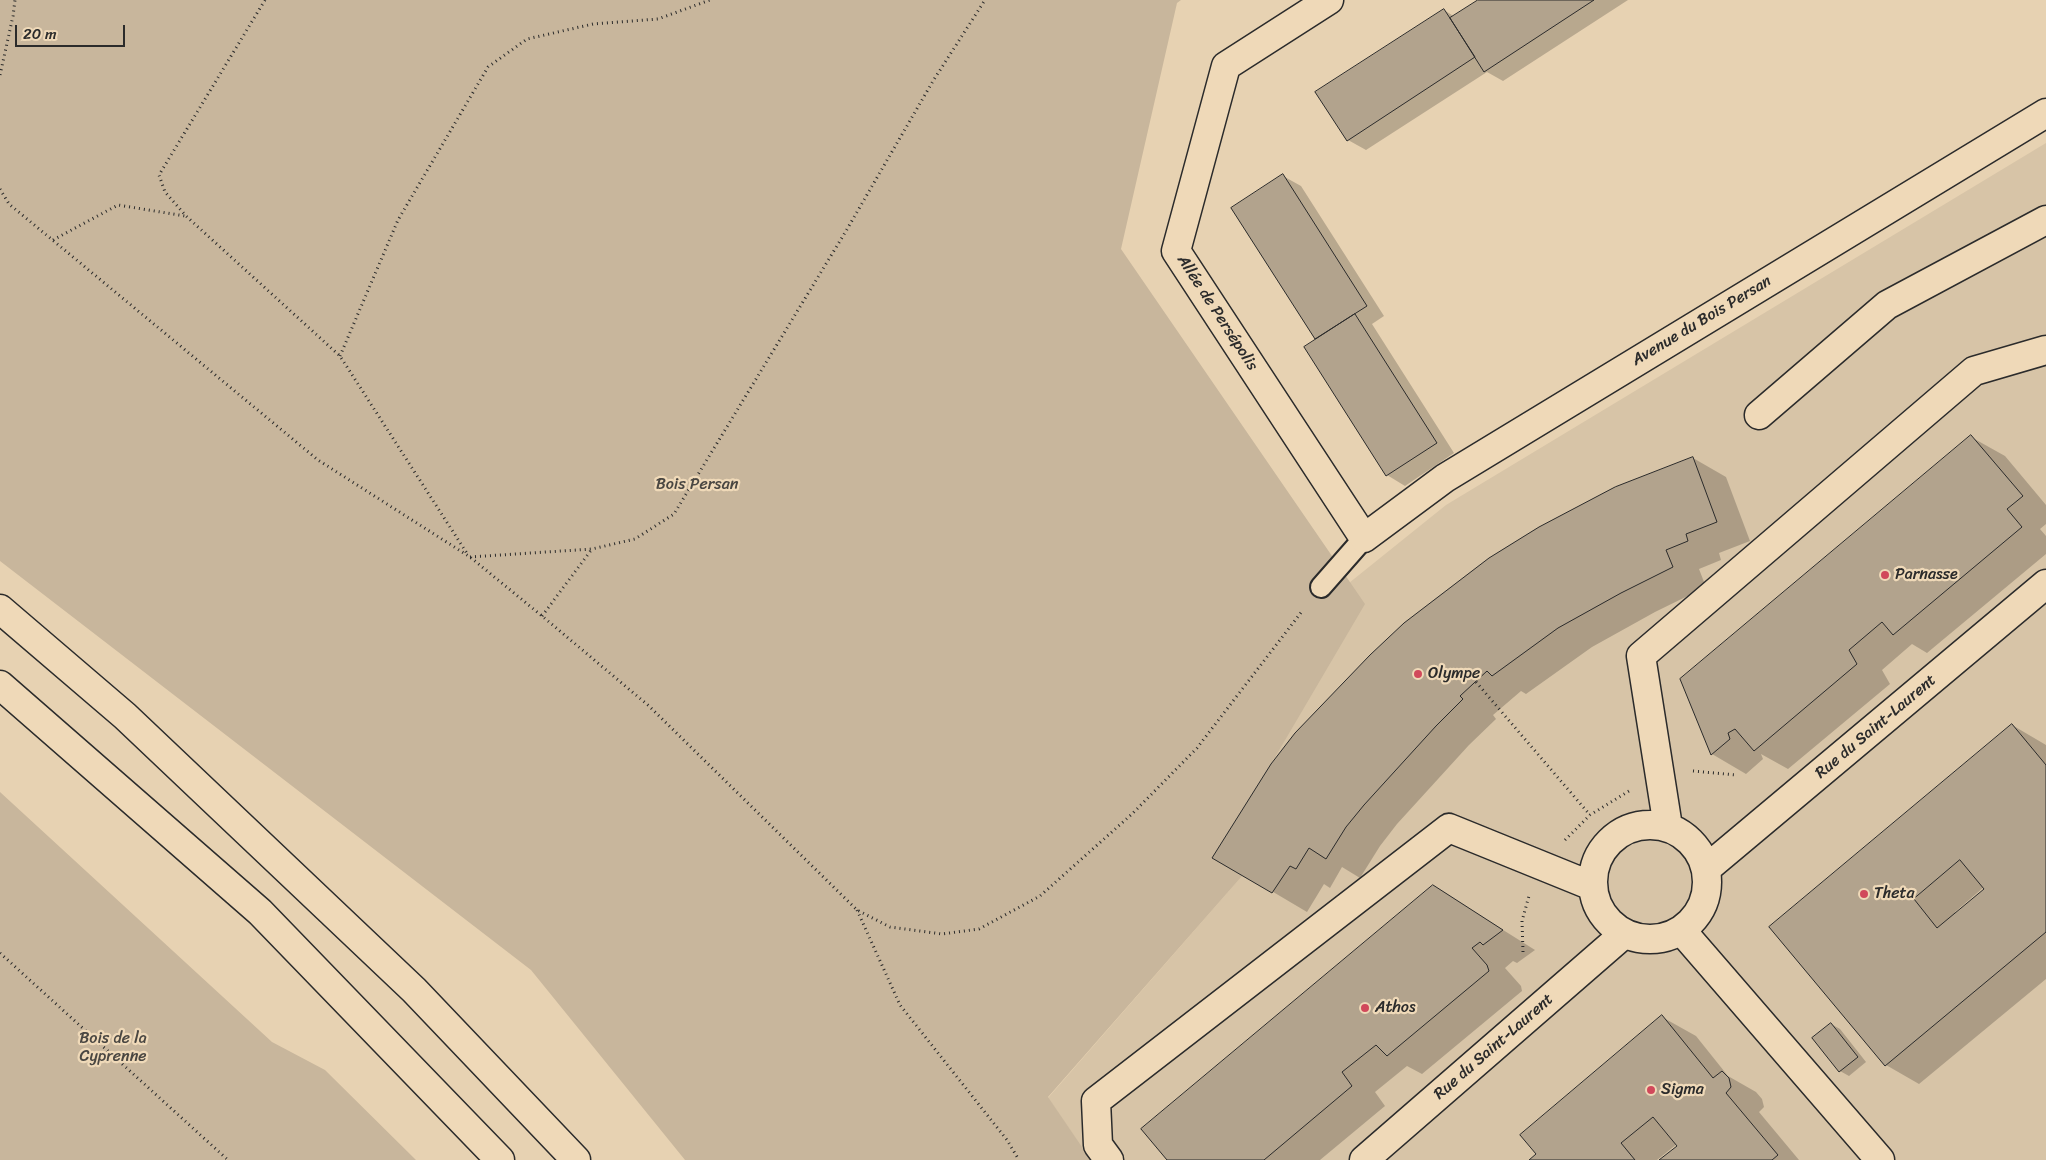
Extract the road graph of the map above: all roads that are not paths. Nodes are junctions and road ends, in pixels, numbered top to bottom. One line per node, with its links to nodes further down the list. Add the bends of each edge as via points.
1 (1329, 0): 6 (main road, Allée de Persépolis, via 1226,66 1176,251)
2 (2046, 112): 6 (main road, Avenue du Bois Persan, via 1445,478)
3 (2046, 220): 5 (main road, via 1887,305)
4 (2046, 350): 11 (main road, via 1974,370 1641,656)
5 (1759, 415)
6 (1364, 538): 8 (lane)
7 (2046, 584): 12 (main road, Rue du Saint-Laurent)
8 (1321, 587)
9 (0, 609): 17 (main road, via 125,716 414,990)
10 (0, 685): 16 (main road, via 260,912)
11 (1668, 827): 12 (main road, via 1685,836 1698,851); 13 (main road, via 1649,824 1631,828 1614,837 1601,850)
12 (1706, 869): 14 (main road, via 1703,903)
13 (1592, 886): 15 (main road, via 1602,914); 18 (main road, via 1449,828 1096,1101 1098,1145)
14 (1681, 930): 15 (main road, via 1663,938 1644,939); 20 (main road)
15 (1624, 934): 19 (main road, Rue du Saint-Laurent)
16 (500, 1160)
17 (576, 1160)
18 (1109, 1160)
19 (1364, 1160)
20 (1880, 1160)

